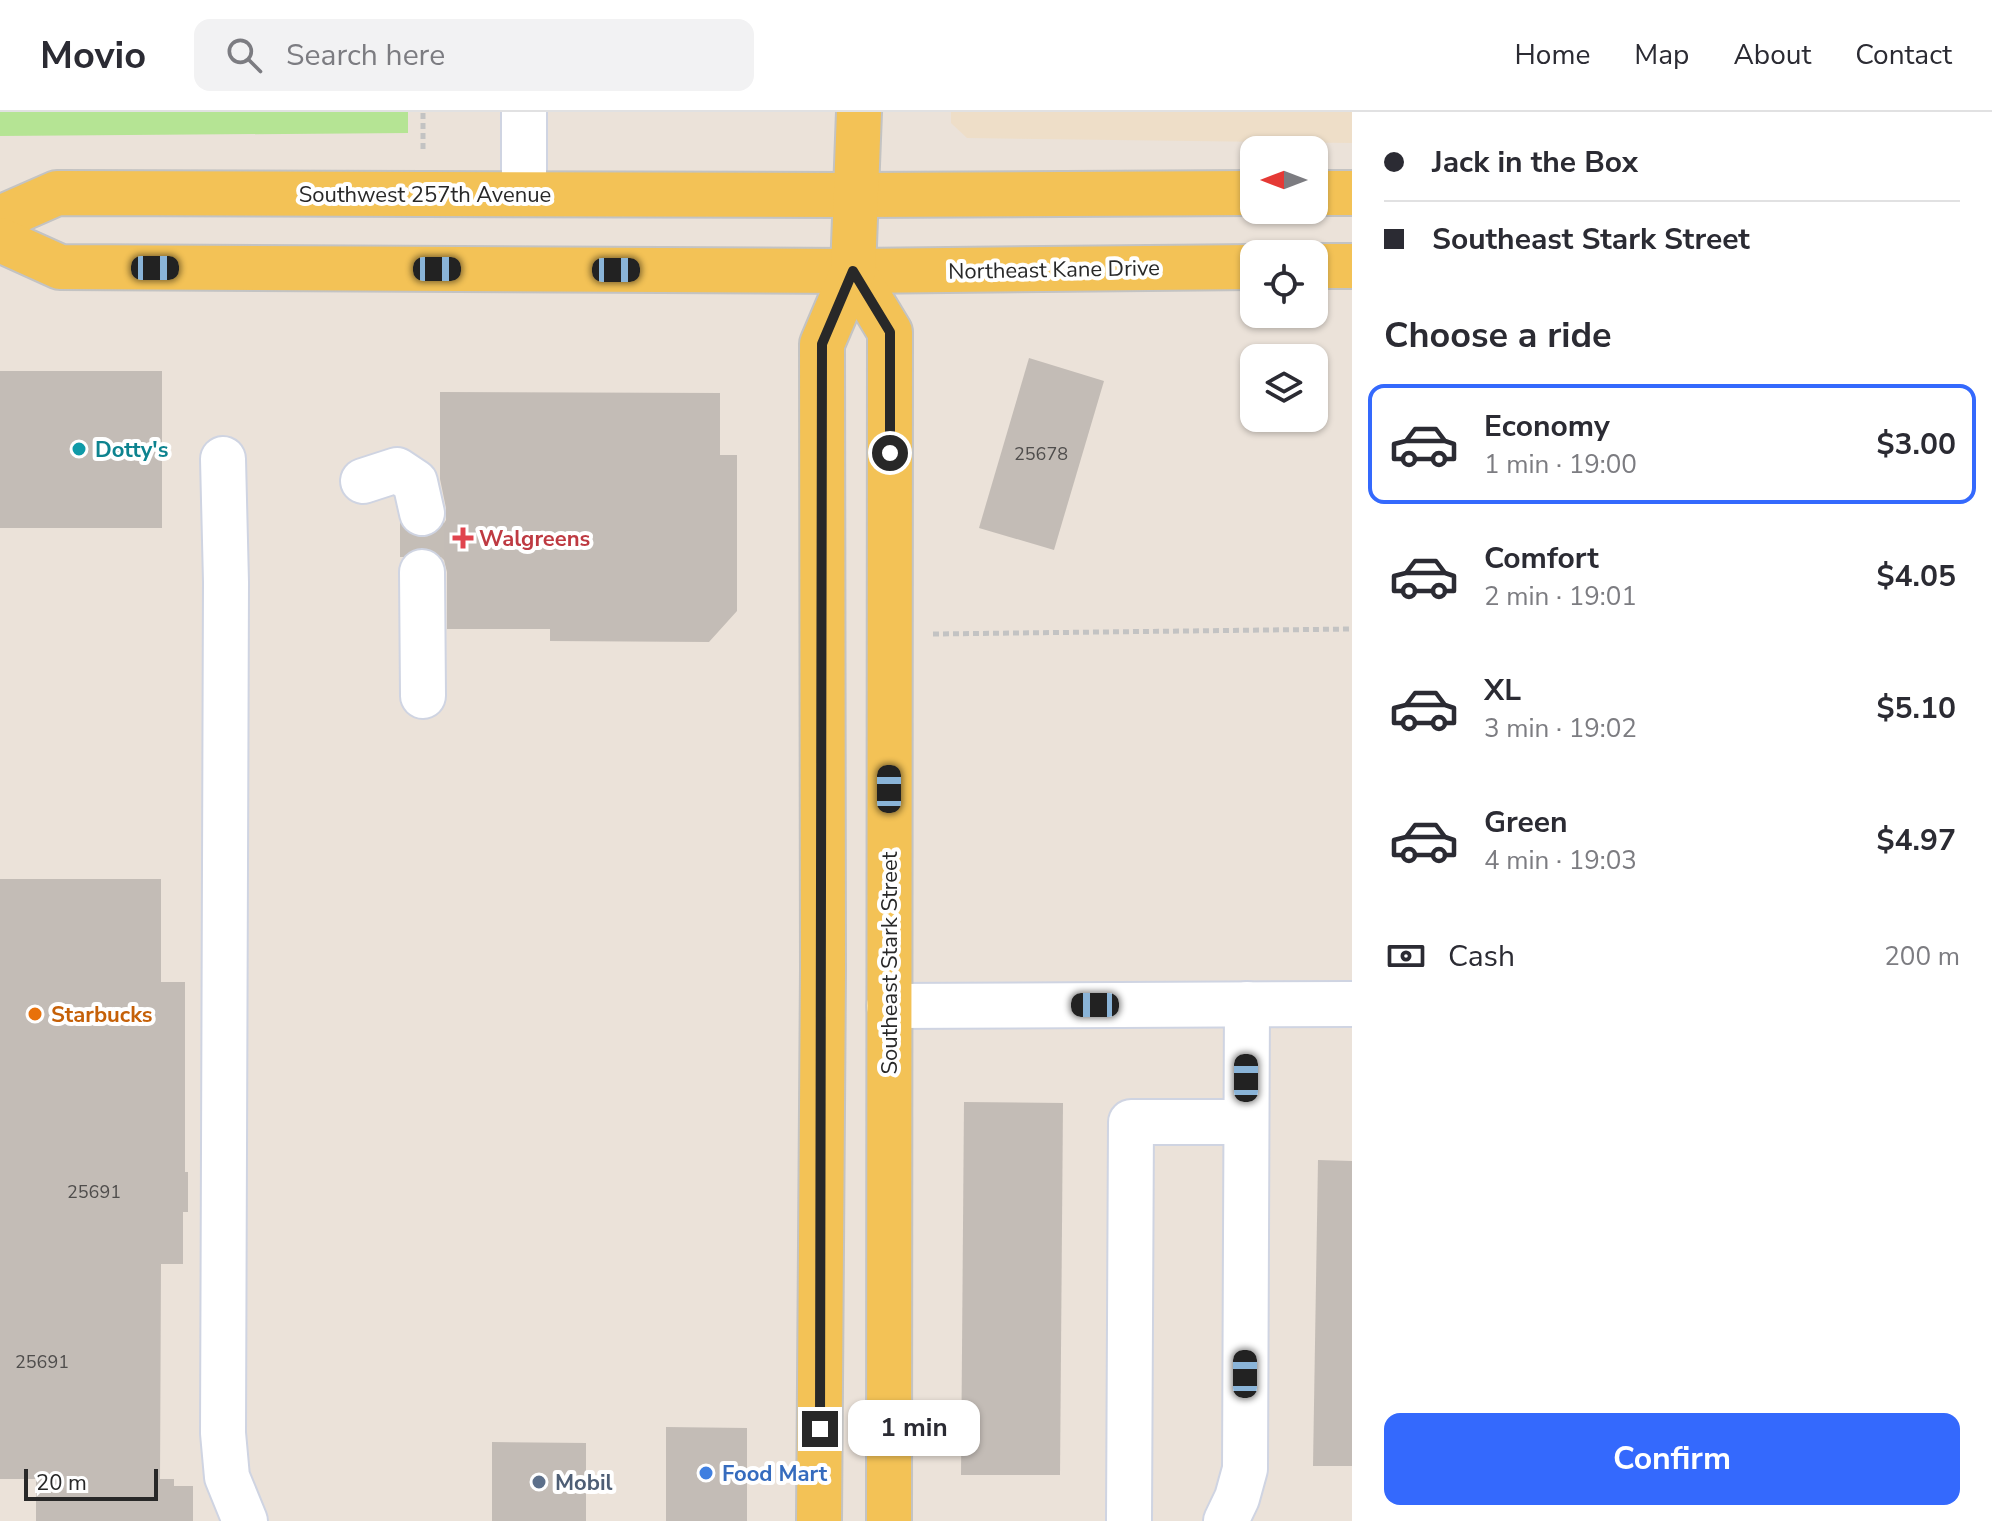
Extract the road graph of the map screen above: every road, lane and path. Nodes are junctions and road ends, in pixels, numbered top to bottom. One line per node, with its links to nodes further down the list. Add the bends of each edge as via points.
1 (524, 112): 6 (street)
2 (859, 112): 7 (main road)
3 (1240, 193): 7 (main road)
4 (1328, 193): 5 (main road)
5 (1352, 193)
6 (524, 194): 7 (main road, Southwest 257th Avenue); 8 (main road, Southwest 257th Avenue, via 57,193)
7 (855, 195): 13 (main road)
8 (0, 218)
9 (0, 240): 13 (main road, via 60,267)
10 (1328, 266): 11 (main road)
11 (1352, 266)
12 (1240, 267): 13 (main road, Northeast Kane Drive)
13 (853, 271): 19 (main road, Southeast Stark Street, via 890,332); 26 (main road, via 822,344)
14 (223, 459): 25 (street, via 223,1433 227,1477)
15 (363, 481): 16 (street, via 397,470 415,482)
16 (422, 513)
17 (422, 572): 20 (street)
18 (1352, 629): 19 (path)
19 (890, 635): 23 (main road, Southeast Stark Street)
20 (423, 696)
21 (1247, 1004): 22 (street); 23 (street); 24 (street)
22 (1352, 1004)
23 (889, 1006): 27 (main road, Southeast Stark Street)
24 (1246, 1122): 28 (street, via 1131,1122); 29 (street, via 1245,1469)
25 (245, 1521)
26 (819, 1521)
27 (889, 1521)
28 (1129, 1521)
29 (1226, 1521)

